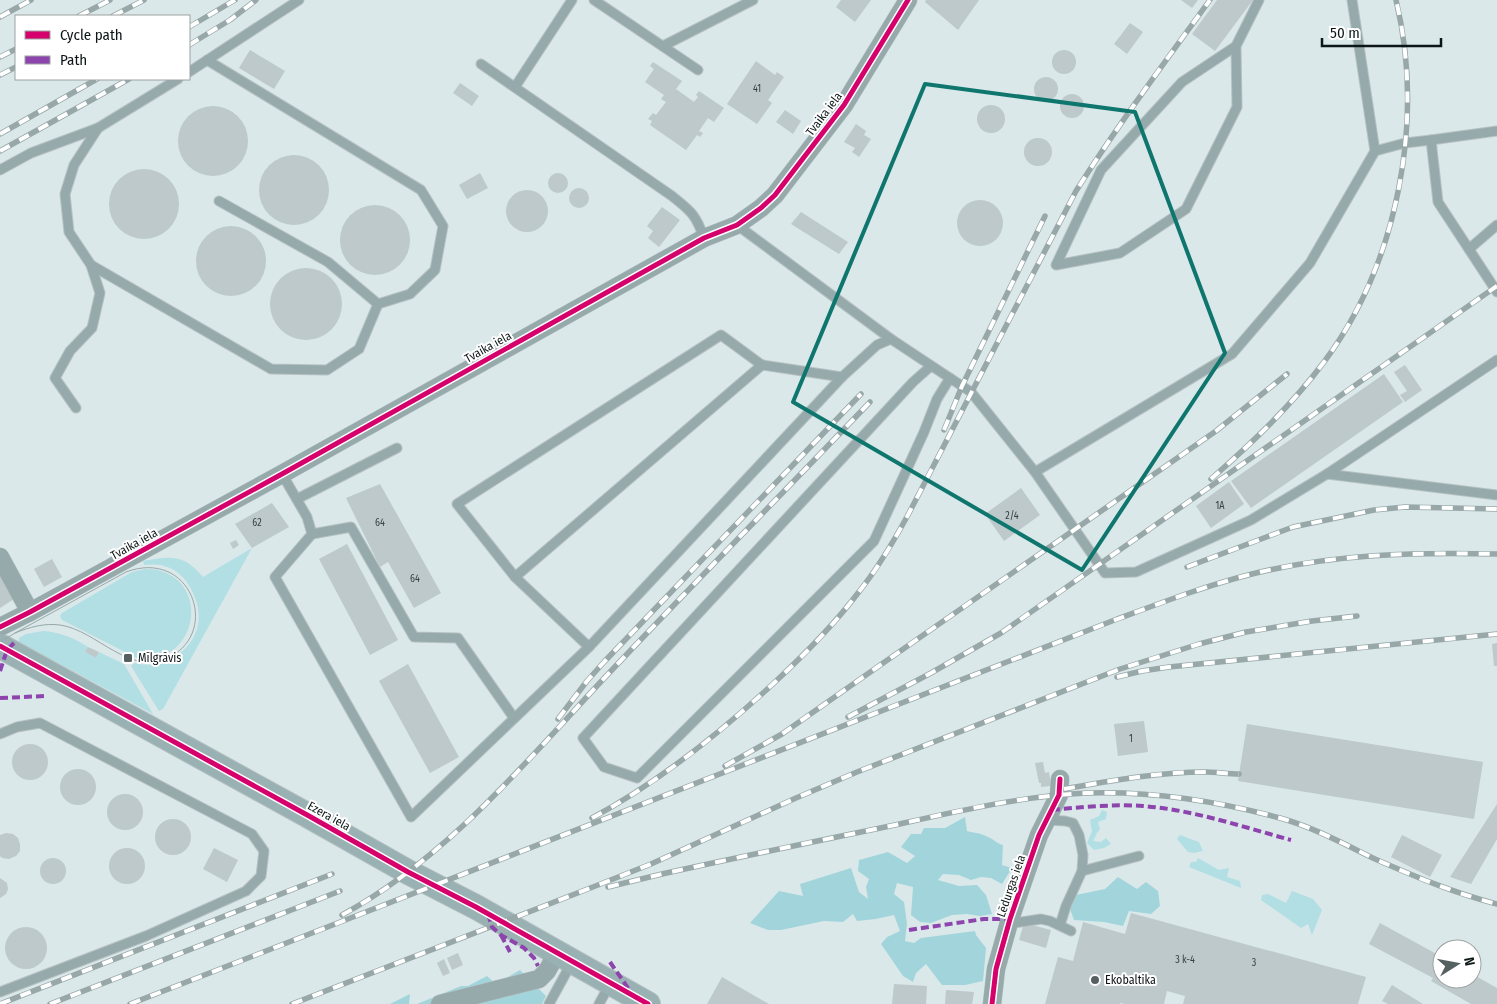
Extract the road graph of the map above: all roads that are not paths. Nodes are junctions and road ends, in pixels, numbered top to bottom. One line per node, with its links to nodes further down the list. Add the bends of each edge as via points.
1 (299, 0): 10 (lane)
2 (572, 0): 15 (lane)
3 (594, 0): 8 (lane)
4 (753, 0): 8 (lane)
5 (908, 0): 22 (street, Tvaika iela, via 844,105 775,195)
6 (1259, 0): 9 (lane)
7 (1352, 0): 19 (lane)
8 (663, 46): 12 (lane)
9 (1236, 46): 9 (lane, via 1237,108 1186,209 1120,253 1056,266 1102,170 1182,82)
10 (207, 60): 13 (lane); 28 (lane, via 421,190 443,226 435,270 410,294)
11 (481, 64): 15 (lane)
12 (698, 70)
13 (190, 71)
14 (176, 80): 16 (lane)
15 (515, 87): 24 (lane, via 680,202 698,220)
16 (98, 128): 20 (lane, via 31,153); 26 (lane, via 74,165 65,194 69,232)
17 (1497, 131): 18 (lane)
18 (1431, 140): 19 (lane); 25 (lane, via 1438,202)
19 (1375, 151): 37 (lane, via 1310,262 1232,354)
20 (0, 170)
21 (218, 201): 28 (lane, via 328,262)
22 (737, 225): 24 (street, Tvaika iela); 29 (lane)
23 (1497, 225): 25 (lane)
24 (704, 238): 38 (street, Tvaika iela)
25 (1469, 249): 27 (lane)
26 (91, 265): 28 (lane, via 270,369 327,370 359,348); 35 (lane, via 100,293 92,328 70,351 55,378)
27 (1497, 292)
28 (378, 304)
29 (891, 339): 32 (lane); 33 (lane, via 877,345)
30 (1497, 360): 39 (lane)
31 (762, 365): 33 (lane); 44 (lane); 44 (lane, via 721,334 458,504)
32 (931, 366): 34 (lane); 34 (lane, via 912,382 582,738 604,767 637,778 874,541 937,399)
33 (842, 377): 48 (lane)
34 (950, 378): 37 (lane, via 971,392)
35 (76, 408)
36 (397, 448): 41 (lane)
37 (1035, 472): 39 (lane, via 1105,572 1136,572 1251,520)
38 (282, 474): 41 (lane); 45 (street, Tvaika iela)
39 (1327, 474): 40 (lane)
40 (1497, 495)
41 (297, 499): 42 (lane)
42 (312, 534): 49 (lane, via 351,527 414,637 458,638); 49 (lane, via 274,577 412,817)
43 (0, 557): 45 (street)
44 (515, 577): 48 (lane)
45 (30, 612): 46 (street, Tvaika iela)
46 (0, 627)
47 (0, 646): 58 (street, Ezera iela)
48 (589, 647): 49 (lane)
49 (514, 718)
50 (0, 734): 60 (lane, via 40,723 252,834 264,851 261,876 246,891 146,936)
51 (1060, 779): 52 (street, Lēdurgas iela, via 1059,795)
52 (1047, 820): 54 (lane, via 1073,823 1083,855); 55 (street, Lēdurgas iela)
53 (1139, 856): 54 (lane)
54 (1082, 871): 56 (lane)
55 (1008, 924): 56 (lane, via 1042,919); 65 (street, Lēdurgas iela, via 996,969)
56 (1060, 926): 57 (lane)
57 (1071, 931)
58 (564, 957): 59 (street, Ezera iela); 61 (street, via 540,979); 62 (lane)
59 (610, 984): 63 (lane); 64 (street, Ezera iela)
60 (0, 992)
61 (440, 1004)
62 (549, 1004)
63 (599, 1004)
64 (648, 1004)
65 (992, 1004)

